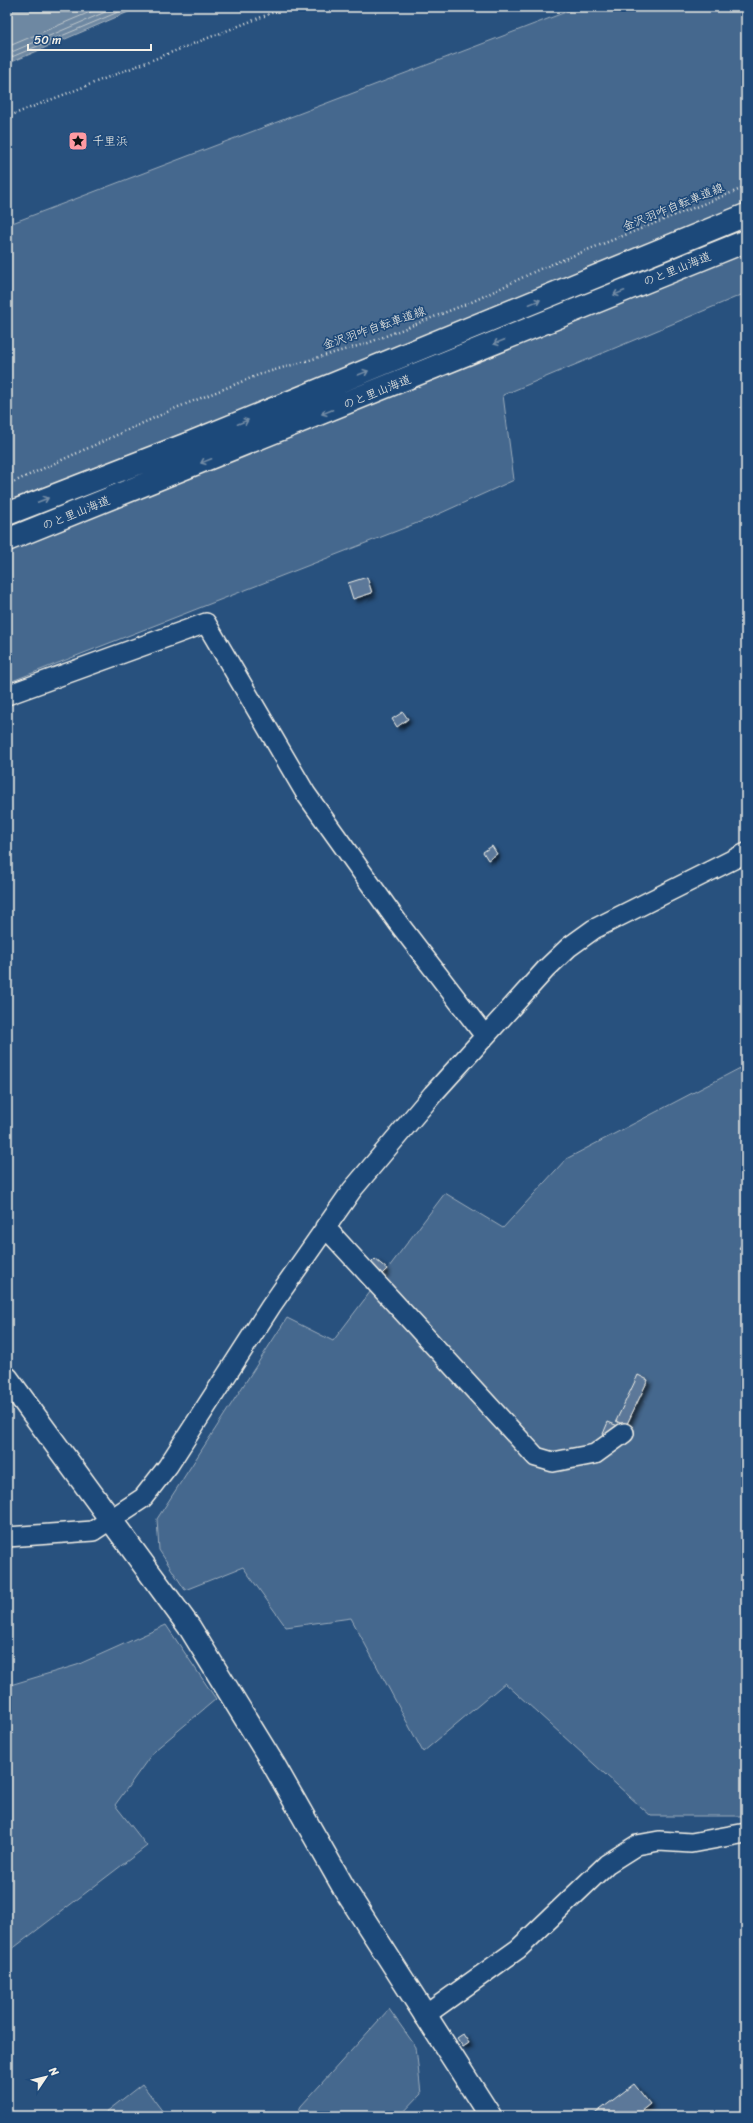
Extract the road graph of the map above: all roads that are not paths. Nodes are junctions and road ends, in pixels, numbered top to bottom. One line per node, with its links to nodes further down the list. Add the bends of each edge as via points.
1 (746, 215): 3 (main road, のと里山海道, one-way to 1, via 190,443)
2 (746, 241): 4 (main road, のと里山海道, one-way to 4)
3 (7, 514)
4 (7, 540)
5 (7, 695): 7 (street, via 206,623 306,794 398,924)
6 (746, 853): 7 (street, via 594,929 569,947 546,969)
7 (485, 1036): 8 (street, via 352,1190)
8 (325, 1227): 10 (street, via 536,1457 553,1462 595,1454); 11 (street, via 270,1306 168,1466 143,1498)
9 (7, 1378): 11 (main road)
10 (624, 1433)
11 (112, 1519): 12 (street, via 93,1531); 14 (main road, via 190,1628 274,1765 344,1888)
12 (7, 1537)
13 (746, 1833): 14 (street, via 691,1843 659,1841 638,1845 606,1864 518,1949)
14 (424, 2016): 15 (main road)
15 (490, 2116)

